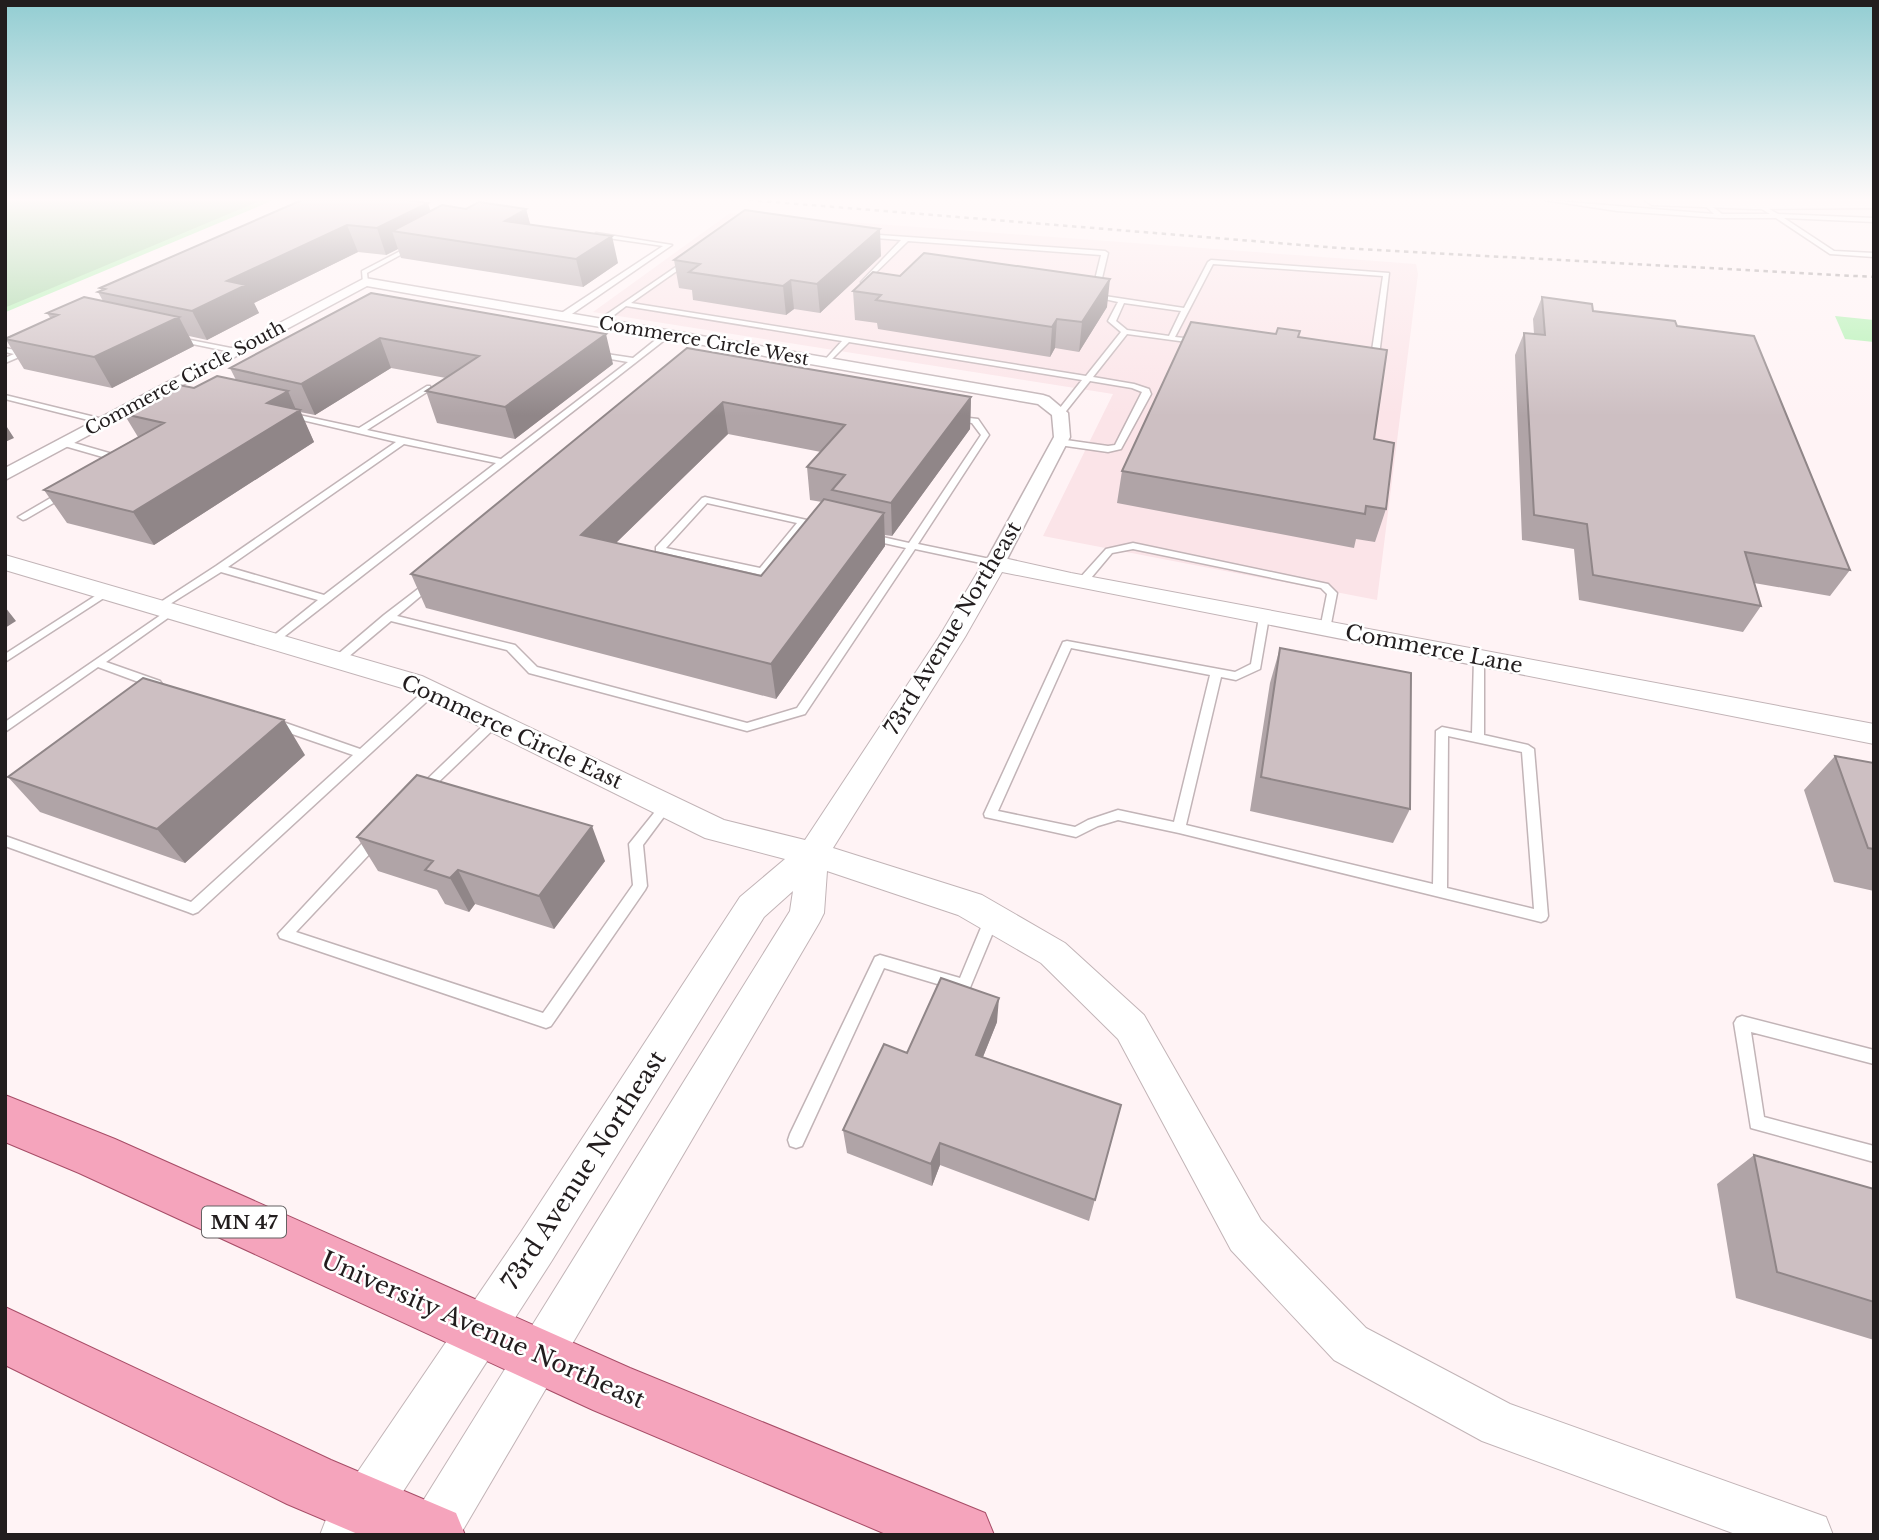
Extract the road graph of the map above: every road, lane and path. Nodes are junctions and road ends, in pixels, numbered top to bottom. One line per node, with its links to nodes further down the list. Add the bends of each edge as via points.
1 (364, 272): 8 (lane)
2 (629, 272): 15 (lane)
3 (671, 272): 13 (lane)
4 (873, 272): 9 (lane)
5 (1100, 272): 11 (lane)
6 (1206, 272): 14 (lane)
7 (1356, 272): 29 (lane, via 1387,274 1373,368)
8 (365, 282): 15 (street, Commerce Circle West); 24 (street, Commerce Circle South)
9 (853, 292)
10 (1082, 295): 11 (lane)
11 (1094, 296): 12 (lane)
12 (1122, 301): 14 (lane); 17 (lane, via 1112,320)
13 (625, 304): 16 (lane); 21 (lane)
14 (1186, 310): 20 (lane)
15 (563, 317): 16 (street, Commerce Circle West)
16 (598, 323): 18 (street, Commerce Circle West)
17 (1125, 332): 20 (lane); 30 (lane)
18 (667, 335): 26 (lane); 28 (street, Commerce Circle West, via 714,348)
19 (170, 337): 24 (lane)
20 (1171, 338): 22 (lane)
21 (848, 340): 28 (lane); 30 (lane)
22 (1208, 343)
23 (5, 350): 27 (lane, via 22,354)
24 (236, 351): 36 (street, Commerce Circle South, via 175,388)
25 (592, 353): 26 (lane)
26 (632, 360): 41 (lane)
27 (5, 361)
28 (826, 363): 34 (street, Commerce Circle West, via 1043,400)
29 (1360, 366)
30 (1088, 379): 34 (lane); 39 (lane, via 1139,387 1147,394 1118,447)
31 (427, 388): 37 (lane)
32 (5, 397): 36 (lane)
33 (279, 412): 37 (lane)
34 (1060, 413): 39 (street, 73rd Avenue Northeast)
35 (947, 416): 49 (lane, via 975,421 985,435)
36 (104, 422): 40 (street, Commerce Circle South)
37 (360, 431): 38 (lane)
38 (403, 441): 41 (lane); 52 (lane)
39 (1059, 442): 51 (street, 73rd Avenue Northeast)
40 (64, 443): 42 (lane, via 121,459); 43 (street, Commerce Circle South)
41 (503, 463): 56 (lane)
42 (110, 466)
43 (5, 475)
44 (77, 485): 45 (lane)
45 (23, 517)
46 (803, 522): 46 (lane, via 762,572 659,550 705,500); 47 (lane)
47 (830, 528)
48 (857, 534): 49 (lane)
49 (912, 546): 51 (lane); 58 (lane, via 802,710 747,727 533,670 511,647)
50 (5, 562): 55 (street, Commerce Circle East)
51 (995, 563): 54 (street, Commerce Lane); 80 (street, 73rd Avenue Northeast)
52 (220, 568): 56 (lane); 57 (lane)
53 (442, 573): 58 (lane)
54 (1082, 582): 59 (street, Commerce Lane); 60 (lane, via 1109,551 1133,546 1324,586 1332,593)
55 (106, 592): 57 (street, Commerce Circle East); 63 (lane)
56 (326, 599): 61 (lane)
57 (164, 609): 61 (street, Commerce Circle East); 65 (lane)
58 (388, 617): 64 (lane)
59 (1264, 617): 60 (street, Commerce Lane); 66 (lane, via 1256,666 1236,676)
60 (1325, 629): 62 (street, Commerce Lane)
61 (272, 640): 64 (street, Commerce Circle East)
62 (1479, 658): 72 (street, Commerce Lane); 73 (lane)
63 (5, 659)
64 (337, 660): 68 (street, Commerce Circle East)
65 (97, 663): 67 (lane); 71 (lane)
66 (1216, 673): 78 (lane); 78 (lane, via 1067,644 990,814 1076,832 1118,815)
67 (165, 687)
68 (431, 691): 70 (street, Commerce Circle East); 74 (lane)
69 (257, 718): 74 (lane)
70 (494, 722): 75 (lane); 76 (street, Commerce Circle East)
71 (5, 728)
72 (1874, 734)
73 (1478, 738): 81 (lane, via 1442,731); 81 (lane, via 1528,749 1541,916)
74 (362, 754): 79 (lane, via 193,908)
75 (408, 805)
76 (666, 806): 77 (lane, via 636,844 640,886 546,1021 285,934); 80 (street, Commerce Circle East, via 716,830)
77 (389, 825)
78 (1178, 828): 81 (lane)
79 (5, 841)
80 (813, 854): 82 (street, Commerce Circle East, via 970,905); 87 (street, 73rd Avenue Northeast, via 752,907); 89 (street, 73rd Avenue Northeast, via 807,912)
81 (1440, 892)
82 (992, 918): 85 (lane, via 964,986 880,961); 93 (street, Commerce Circle East, via 1053,953 1132,1027 1246,1235 1350,1345 1499,1424)
83 (1874, 1057): 86 (lane, via 1742,1023 1757,1124)
84 (5, 1118): 87 (main road, University Avenue Northeast / MN 47)
85 (796, 1140)
86 (1874, 1154)
87 (481, 1329): 89 (main road, University Avenue Northeast / MN 47); 90 (street, 73rd Avenue Northeast)
88 (5, 1335): 90 (main road)
89 (541, 1357): 91 (street, 73rd Avenue Northeast); 92 (main road, University Avenue Northeast / MN 47)
90 (354, 1521): 91 (main road)
91 (432, 1534)
92 (963, 1535)
93 (1808, 1535)

